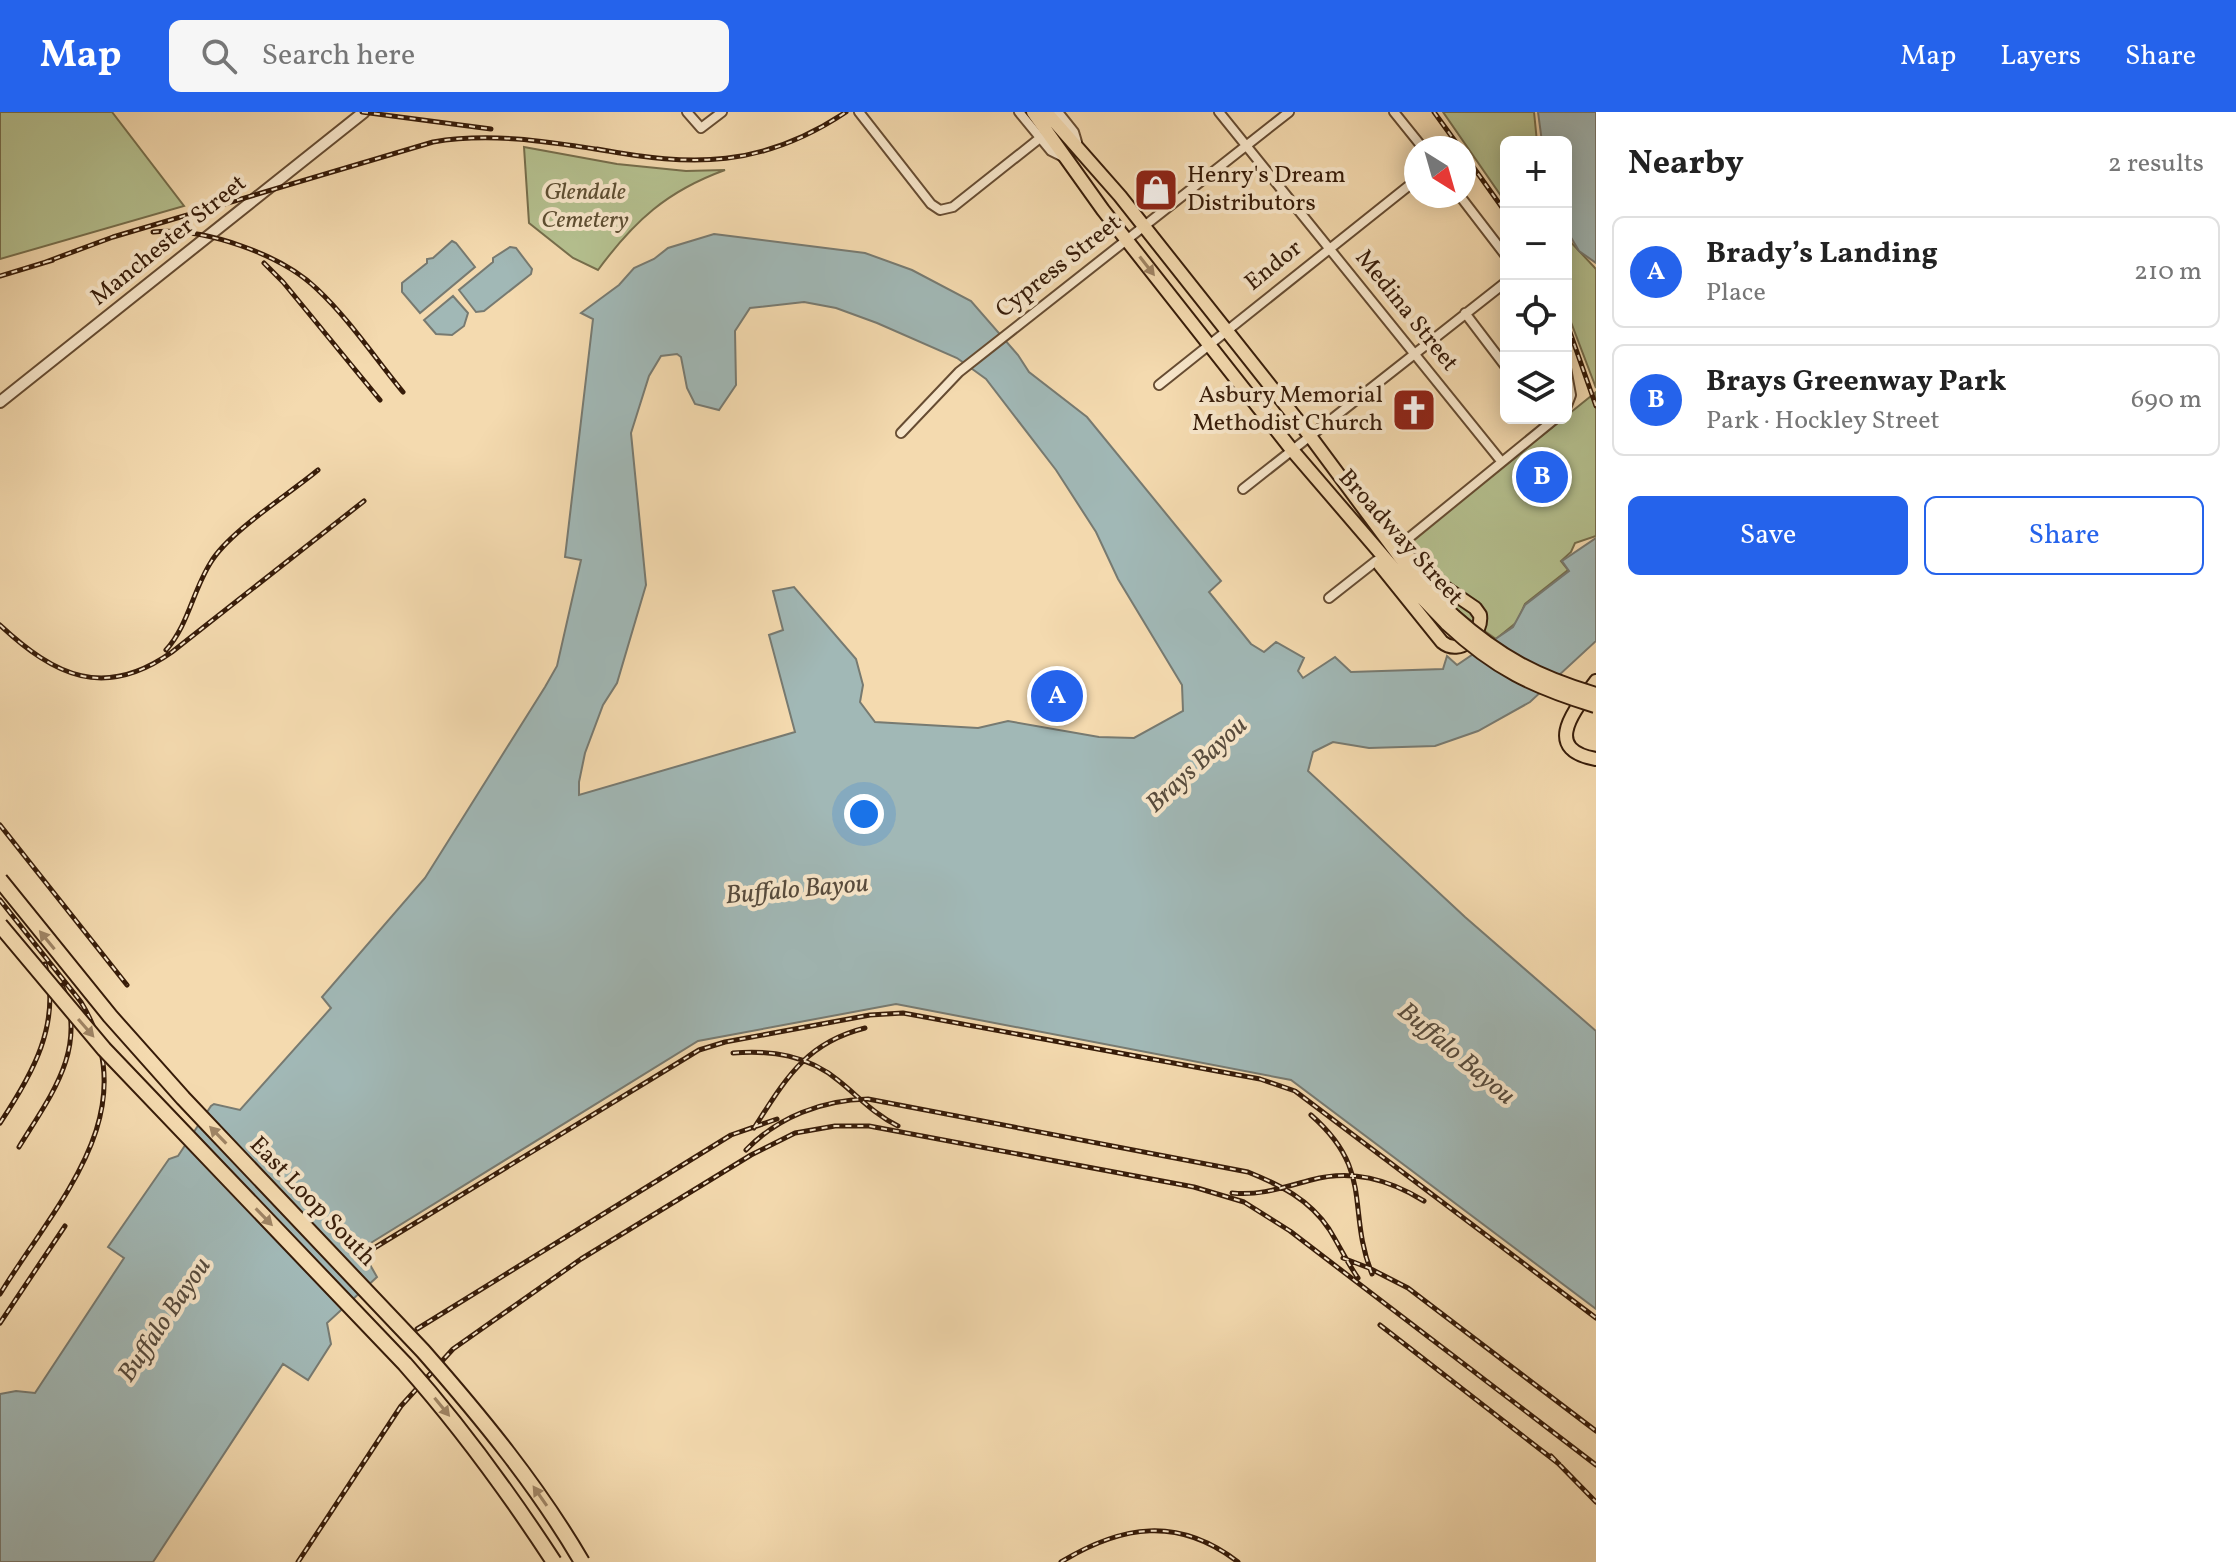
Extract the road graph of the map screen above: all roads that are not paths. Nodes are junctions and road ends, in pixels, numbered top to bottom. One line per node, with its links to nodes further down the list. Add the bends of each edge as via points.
1 (364, 112): 30 (street, Manchester Street)
2 (687, 112): 3 (street, via 701,128)
3 (722, 112)
4 (1019, 112): 13 (street, Broadway Street)
5 (1033, 112): 16 (main road, Broadway Street)
6 (1046, 112): 15 (main road, Broadway Street)
7 (1219, 112): 14 (street, Medina Street)
8 (1289, 112): 14 (street, Cypress Street)
9 (1394, 112): 12 (street)
10 (865, 114): 13 (street, via 940,210 953,207)
11 (1064, 115): 15 (street, Broadway Street)
12 (1413, 136)
13 (1040, 138): 16 (street, Broadway Street)
14 (1246, 145): 19 (street, Cypress Street); 21 (street, Medina Street)
15 (1079, 151): 19 (main road, Broadway Street)
16 (1067, 159): 20 (main road, Broadway Street)
17 (1404, 189): 21 (street, Endor)
18 (1469, 208): 22 (street)
19 (1144, 226): 20 (street, Cypress Street); 25 (main road, Broadway Street)
20 (1126, 239): 26 (main road, Broadway Street, one-way to 26); 32 (street, Cypress Street, via 959,372)
21 (1329, 248): 25 (street, Endor); 27 (street, Medina Street)
22 (1500, 248)
23 (1500, 287): 24 (street)
24 (1465, 313): 27 (street); 28 (street)
25 (1226, 331): 26 (street, Endor); 33 (main road, Broadway Street)
26 (1209, 344): 29 (street, Endor); 34 (main road, Broadway Street)
27 (1414, 353): 33 (street); 35 (street, Medina Street)
28 (1500, 359)
29 (1159, 385)
30 (0, 402)
31 (1545, 424): 35 (street)
32 (901, 433)
33 (1310, 436): 34 (street); 37 (main road, Broadway Street)
34 (1292, 450): 36 (street); 38 (main road, Broadway Street)
35 (1501, 461): 39 (street)
36 (1243, 489)
37 (1369, 517): 39 (main road); 42 (main road, Broadway Street)
38 (1371, 541): 40 (main road); 42 (main road, Broadway Street, via 1403,579)
39 (1399, 546): 40 (main road, via 1480,615 1480,628 1464,645 1448,647 1442,642)
40 (1376, 561): 41 (street)
41 (1329, 598)
42 (1451, 620): 44 (main road, Broadway Street, bridge, via 1472,647 1546,691)
43 (1596, 681): 45 (main road, via 1565,729 1570,748)
44 (1596, 702)
45 (1596, 759)
46 (0, 880): 49 (highway, East Loop South, one-way to 46, bridge, via 543,1501 460,1394 162,1075)
47 (0, 925): 48 (highway, East Loop South, one-way to 48, bridge, via 104,1049 441,1405)
48 (554, 1562)
49 (582, 1562)

